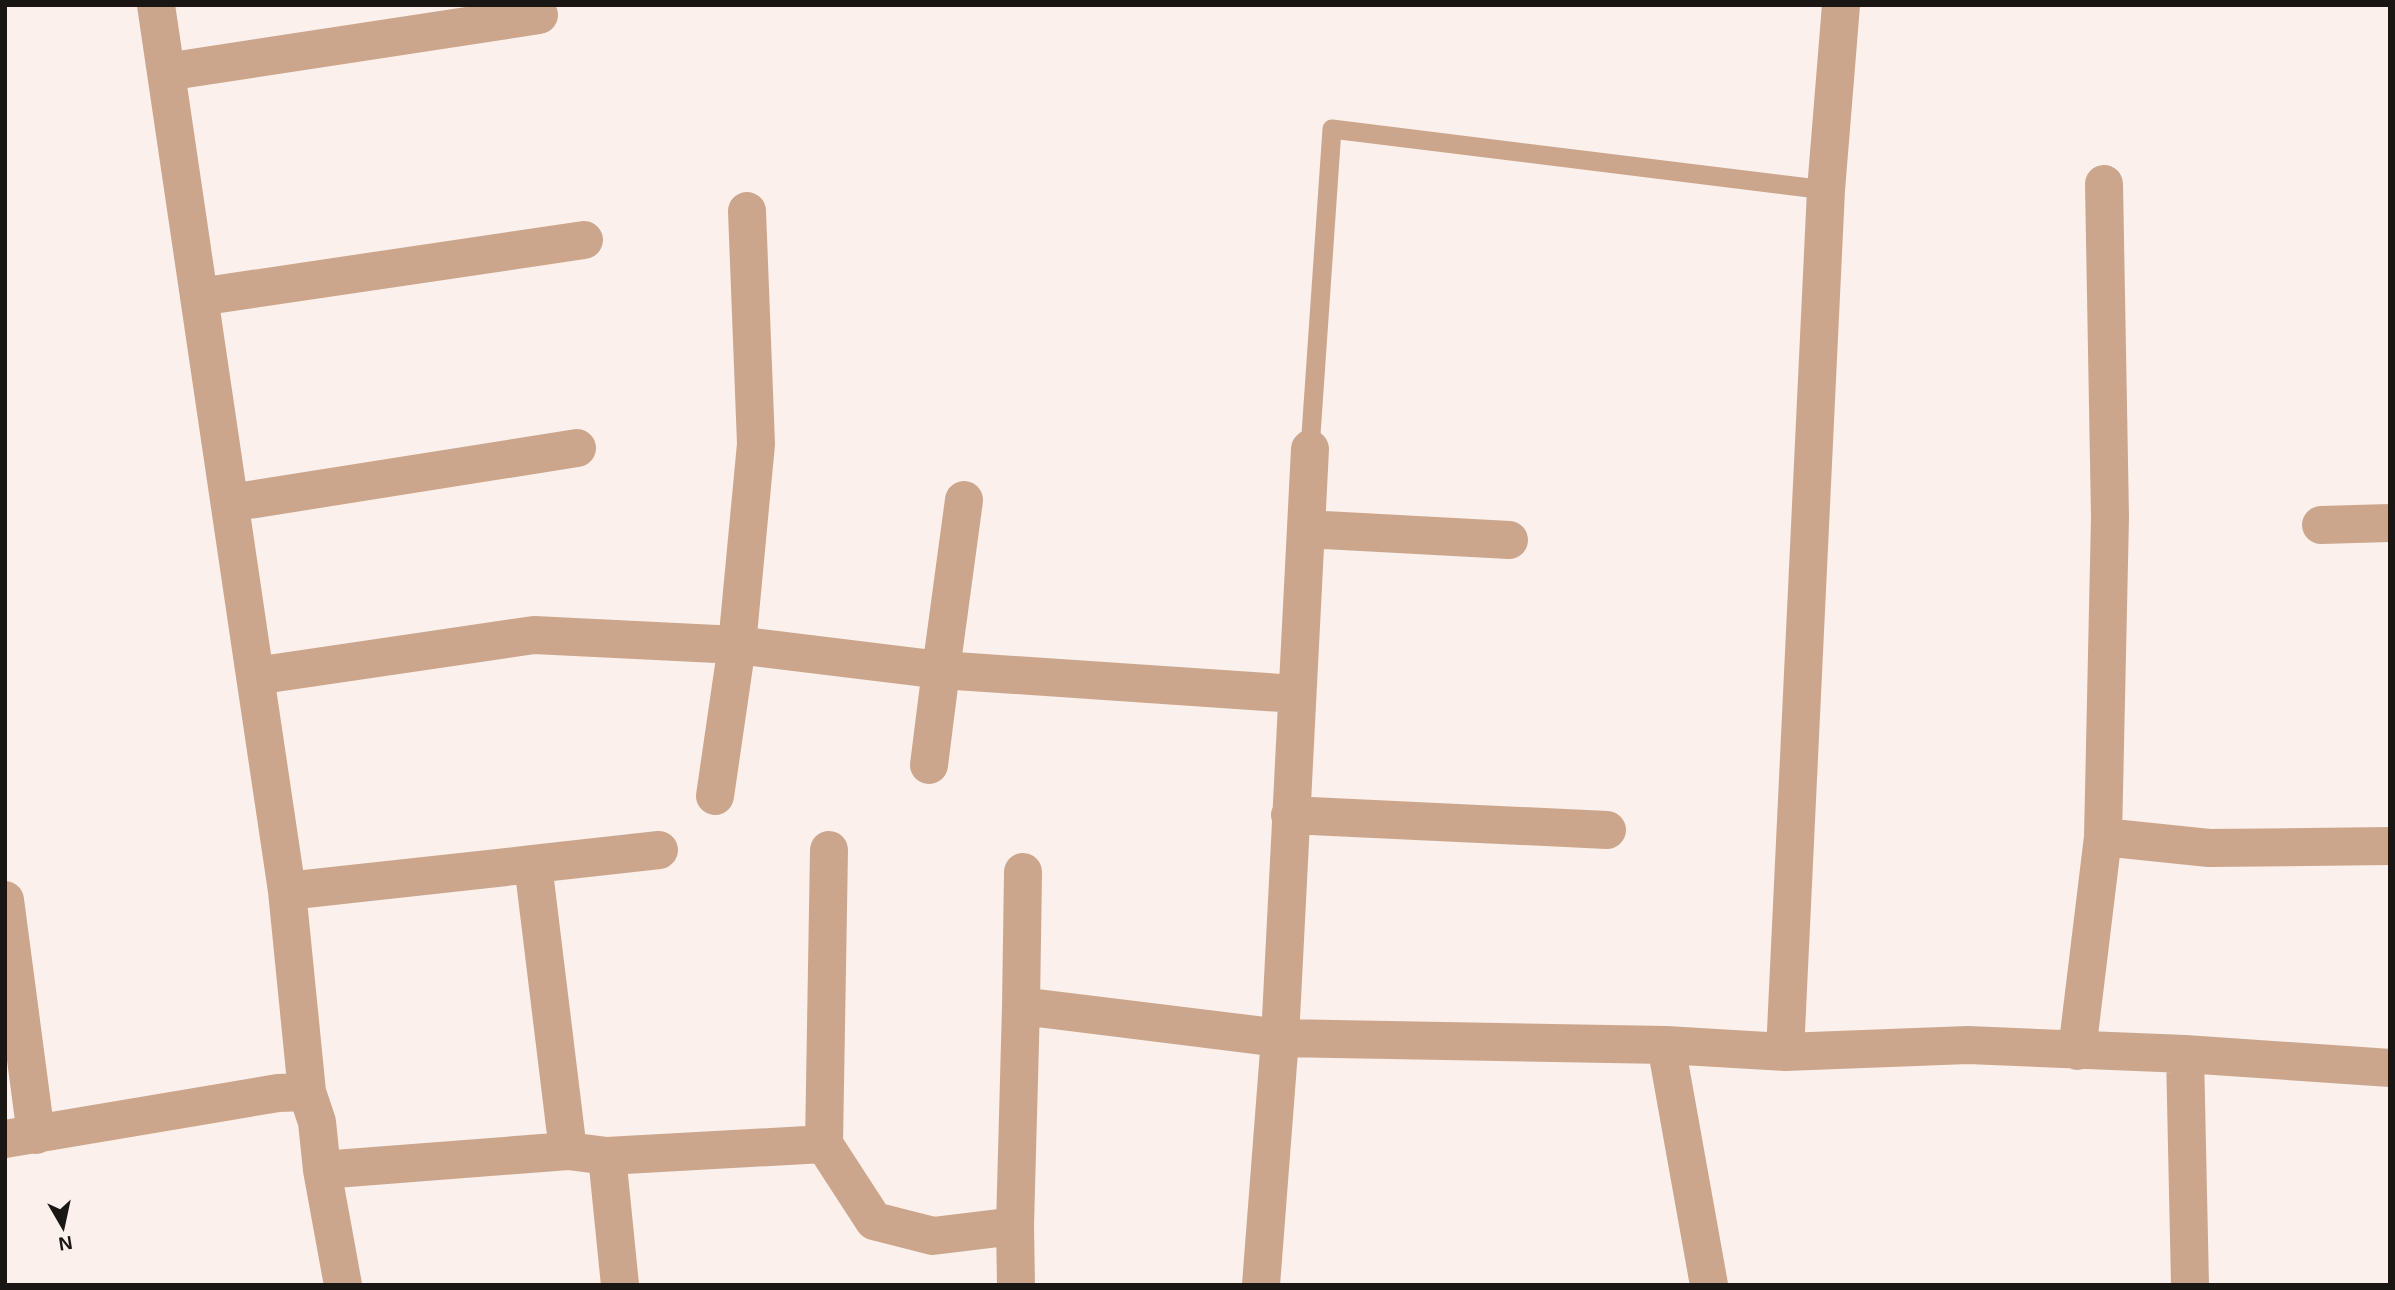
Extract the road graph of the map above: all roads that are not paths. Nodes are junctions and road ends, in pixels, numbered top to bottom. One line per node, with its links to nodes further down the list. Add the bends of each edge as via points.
1 (156, 5): 4 (street)
2 (1841, 5): 6 (street)
3 (539, 15): 4 (street)
4 (166, 72): 9 (street)
5 (2104, 184): 26 (street, via 2110,517)
6 (1826, 190): 11 (lane, via 1332,129); 38 (street)
7 (747, 211): 18 (street, via 756,444)
8 (584, 240): 9 (street)
9 (200, 297): 13 (street)
10 (577, 448): 13 (street)
11 (1310, 449): 16 (street)
12 (964, 500): 19 (street)
13 (230, 503): 20 (street)
14 (2390, 523): 15 (street)
15 (2321, 525)
16 (1306, 529): 17 (street); 21 (street)
17 (1509, 540)
18 (737, 645): 19 (street); 20 (street, via 534,635); 23 (street)
19 (941, 670): 21 (street); 22 (street)
20 (256, 676): 32 (street)
21 (1296, 694): 24 (street)
22 (929, 765)
23 (715, 796)
24 (1290, 815): 25 (street); 35 (street)
25 (1607, 830)
26 (2103, 837): 27 (street, via 2209,848); 37 (street)
27 (2390, 846)
28 (659, 850): 30 (street)
29 (829, 850): 43 (street)
30 (533, 864): 32 (street); 44 (street)
31 (1023, 873): 34 (street)
32 (287, 891): 41 (street)
33 (5, 900): 42 (street)
34 (1021, 1006): 35 (street); 47 (street)
35 (1280, 1038): 36 (street); 51 (street)
36 (1666, 1045): 38 (street); 52 (street)
37 (2077, 1051): 38 (street, via 1968,1045); 39 (street)
38 (1786, 1052)
39 (2185, 1054): 40 (street); 53 (street)
40 (2390, 1068)
41 (307, 1093): 42 (street, via 278,1093); 46 (street, via 317,1122)
42 (21, 1137)
43 (824, 1144): 45 (street); 47 (street, via 874,1221 933,1236)
44 (568, 1151): 45 (street); 46 (street)
45 (607, 1156): 49 (street)
46 (322, 1170): 48 (street)
47 (1015, 1226): 50 (street)
48 (344, 1285)
49 (620, 1285)
50 (1016, 1285)
51 (1261, 1285)
52 (1709, 1285)
53 (2190, 1285)

